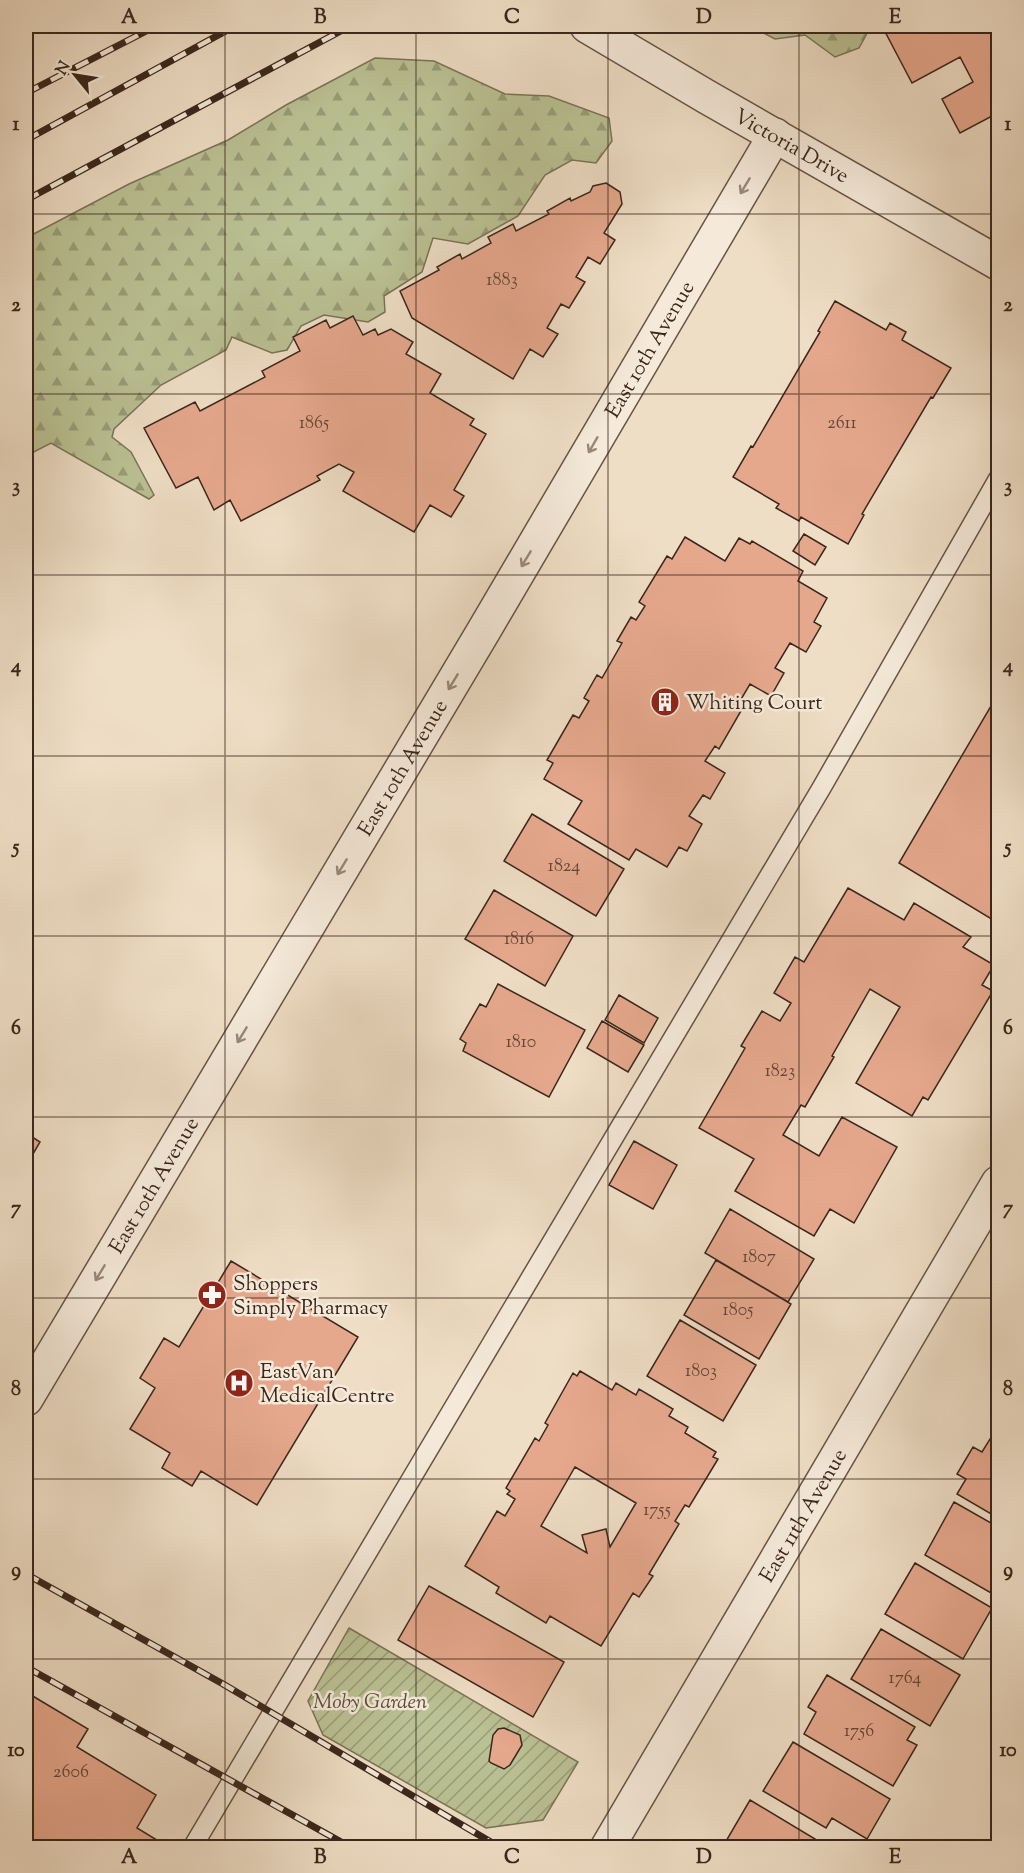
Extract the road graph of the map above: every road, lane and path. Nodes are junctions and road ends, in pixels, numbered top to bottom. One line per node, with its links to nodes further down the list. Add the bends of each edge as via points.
1 (587, 26): 2 (street, Victoria Drive)
2 (775, 135): 3 (street, Victoria Drive); 6 (street, East 10th Avenue, one-way to 6)
3 (999, 263)
4 (999, 479): 7 (lane, via 822,787)
5 (999, 1183): 8 (street, East 11th Avenue)
6 (26, 1399)
7 (192, 1848)
8 (607, 1848)

